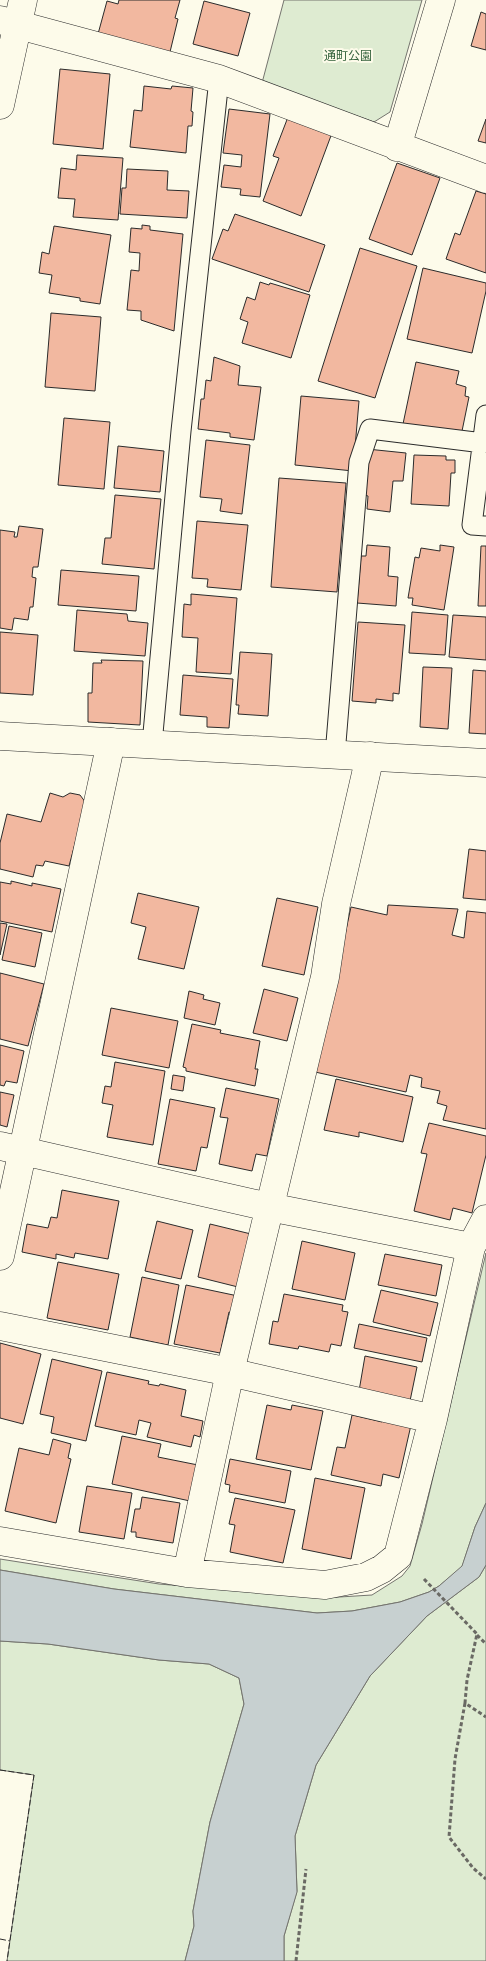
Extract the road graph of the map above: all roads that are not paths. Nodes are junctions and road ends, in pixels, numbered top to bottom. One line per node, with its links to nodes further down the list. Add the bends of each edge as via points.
1 (441, 0): 5 (street)
2 (13, 15): 3 (street); 4 (street)
3 (219, 79): 5 (street); 12 (lane, via 181,431)
4 (0, 105)
5 (398, 147): 6 (street)
6 (486, 178)
7 (486, 415): 8 (lane)
8 (483, 443): 9 (lane, via 472,526); 13 (lane, via 370,429 359,462)
9 (486, 526)
10 (0, 736): 11 (street)
11 (111, 742): 12 (street); 16 (street)
12 (152, 744): 13 (street)
13 (335, 755): 14 (street)
14 (370, 756): 15 (street); 17 (street, via 336,904 325,977)
15 (486, 763)
16 (11, 1148): 17 (street); 20 (street)
17 (269, 1208): 19 (street); 22 (street)
18 (486, 1219): 19 (street)
19 (471, 1247): 23 (street)
20 (0, 1256)
21 (0, 1326): 22 (street)
22 (230, 1372): 23 (street); 25 (street)
23 (433, 1419): 25 (street, via 398,1556 382,1569 366,1577 325,1585)
24 (0, 1541): 25 (street)
25 (187, 1573)

